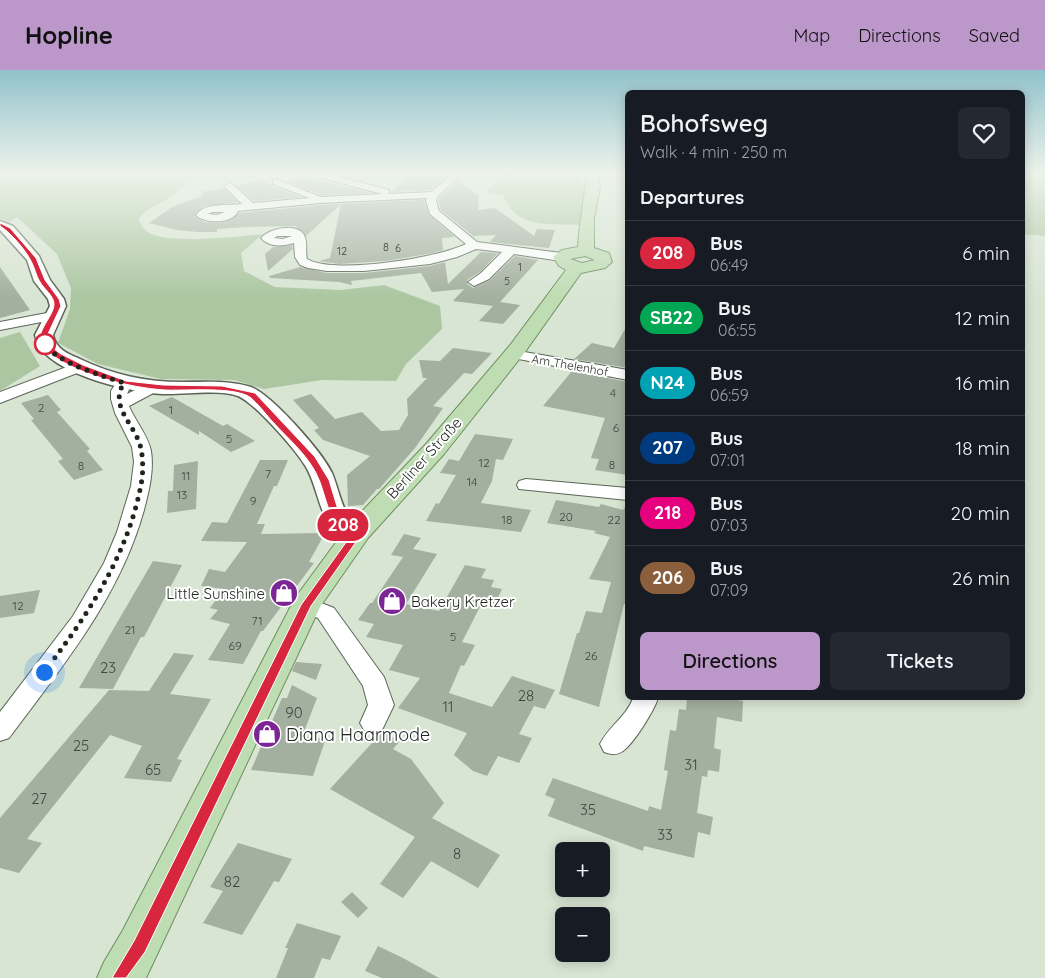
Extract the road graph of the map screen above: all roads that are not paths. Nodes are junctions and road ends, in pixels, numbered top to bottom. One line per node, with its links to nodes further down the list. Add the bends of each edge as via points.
1 (438, 214): 5 (street)
2 (588, 214): 7 (main road)
3 (0, 225): 9 (street, via 8,229 34,259 42,281 56,299 58,306)
4 (299, 236): 5 (street, via 300,257 310,265 324,268 431,260)
5 (474, 245): 6 (street)
6 (511, 250): 7 (street); 8 (street, via 485,276)
7 (575, 258): 11 (main road, Berliner Straße)
8 (474, 282)
9 (52, 316): 10 (street); 12 (street, via 44,336 45,345)
10 (0, 326)
11 (513, 354): 13 (street, Am Thelenhof); 20 (main road, Berliner Straße, via 435,449)
12 (80, 367): 14 (street); 16 (street)
13 (625, 374)
14 (124, 383): 15 (street); 17 (street, via 119,391)
15 (153, 387): 17 (street); 20 (street, via 222,388 252,394 312,459 324,480 335,513 346,529)
16 (0, 398)
17 (121, 404): 24 (street, via 123,415 141,448 142,478 121,552 56,657)
18 (526, 485): 19 (street)
19 (625, 494)
20 (358, 532): 21 (main road, Berliner Straße)
21 (306, 605): 23 (street, via 326,613 375,684 380,705); 26 (main road, Berliner Straße, via 139,946)
22 (644, 700): 25 (street, via 642,708)
23 (373, 723)
24 (0, 731)
25 (614, 744)
26 (120, 978)

